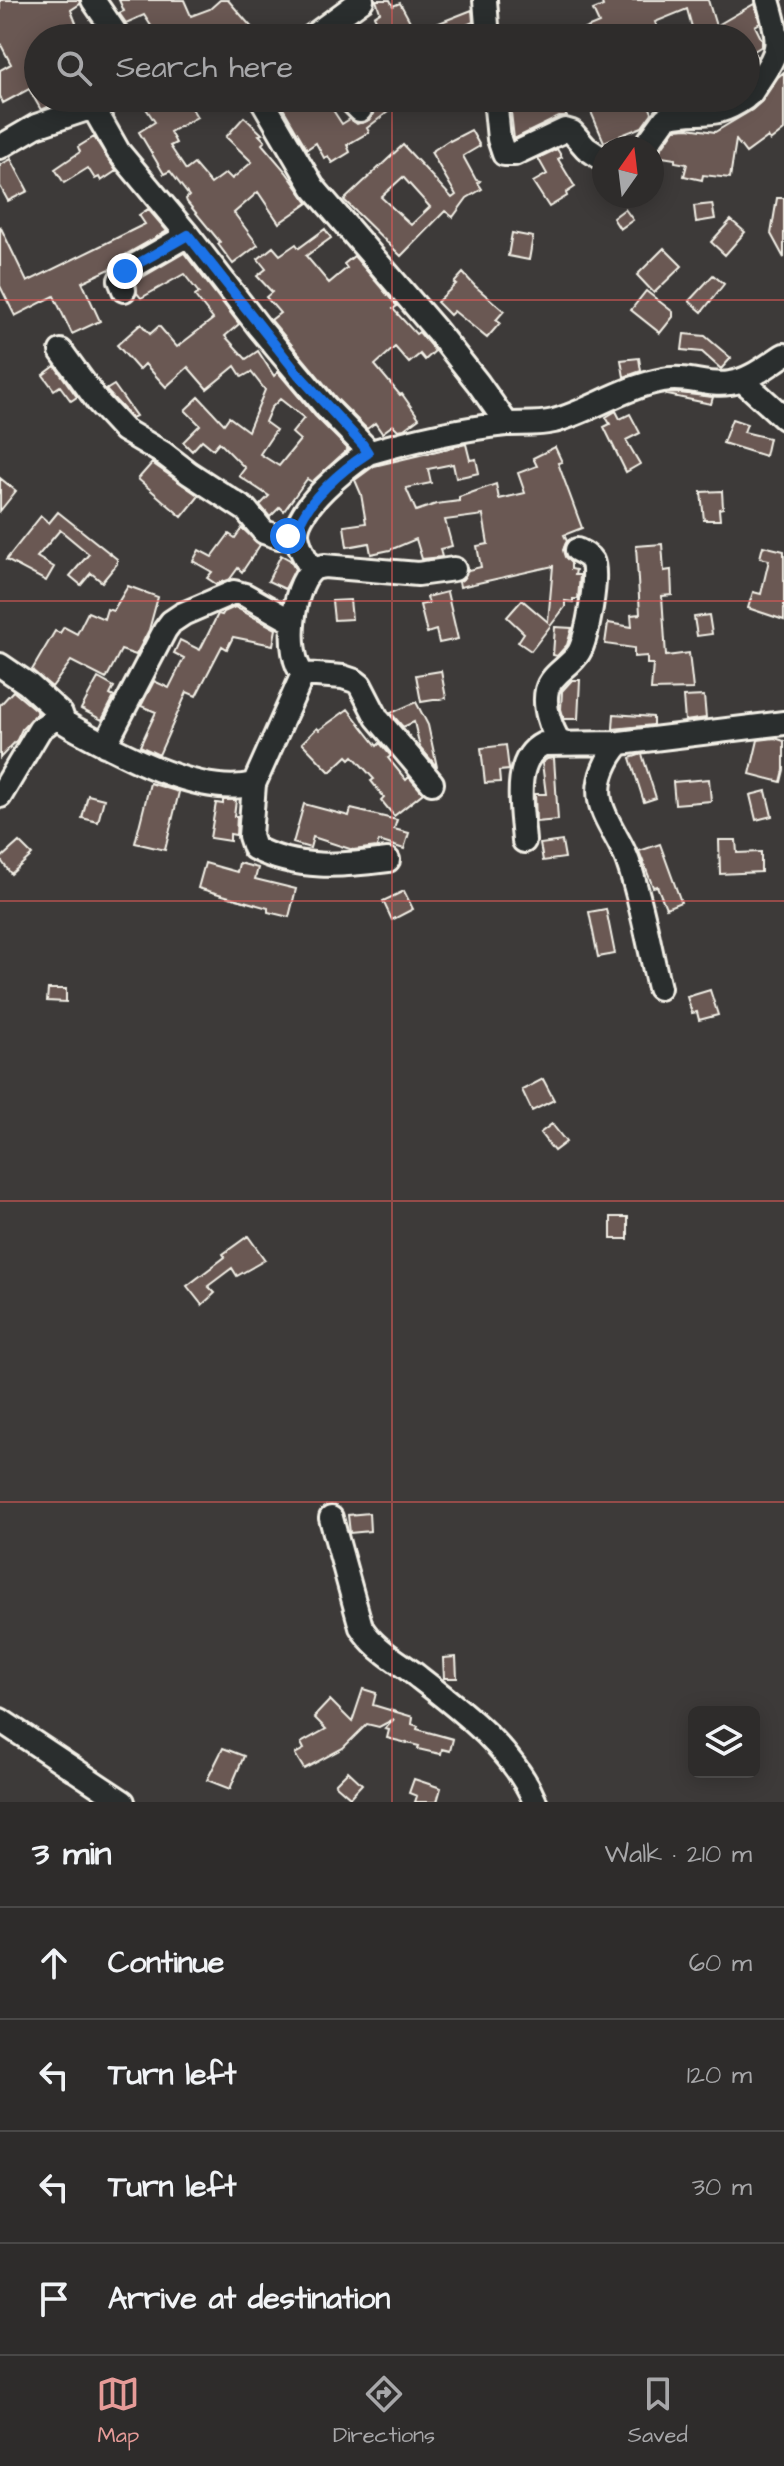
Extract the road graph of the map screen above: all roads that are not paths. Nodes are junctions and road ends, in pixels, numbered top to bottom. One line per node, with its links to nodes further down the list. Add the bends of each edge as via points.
1 (93, 0): 5 (street)
2 (362, 0): 6 (street)
3 (485, 0): 7 (street)
4 (768, 0): 8 (street)
5 (109, 24)
6 (329, 24)
7 (487, 24)
8 (779, 58): 9 (street)
9 (760, 82)
10 (78, 112): 16 (street, via 36,126)
11 (96, 112): 18 (street, via 118,151)
12 (269, 112): 24 (street, via 313,187 436,330)
13 (496, 112): 17 (street, via 504,154 565,130)
14 (715, 112): 15 (street, via 670,116)
15 (653, 136)
16 (0, 147)
17 (592, 152)
18 (188, 235): 19 (street, via 125,271 120,280); 25 (street)
19 (124, 290)
20 (61, 351): 26 (street, via 124,430 246,510 264,532 279,537)
21 (784, 355): 22 (street)
22 (742, 380): 23 (street); 24 (street, via 664,380 556,420)
23 (784, 418)
24 (507, 424): 25 (street)
25 (368, 453): 26 (street, via 324,490 300,519)
26 (297, 531): 29 (street)
27 (577, 550): 35 (street, via 593,562 594,585 583,642 547,690 551,729)
28 (454, 569): 29 (street, via 418,574 344,566)
29 (312, 570): 30 (street)
30 (293, 622): 32 (street, via 295,660); 37 (street, via 234,592 183,614 171,622)
31 (0, 665): 33 (street)
32 (303, 674): 38 (street, via 343,677 360,685 385,729); 39 (street)
33 (61, 714): 37 (street, via 64,722); 40 (street, via 40,729)
34 (784, 723): 36 (street)
35 (560, 743): 36 (street); 41 (street, via 543,744 528,756 520,792)
36 (620, 743): 43 (street, via 607,761 600,801 627,859)
37 (105, 745): 39 (street, via 174,776 241,788)
38 (432, 783)
39 (254, 784): 42 (street, via 254,848 316,866)
40 (0, 796)
41 (524, 841)
42 (388, 860)
43 (659, 988)
44 (331, 1518): 47 (street, via 367,1638 505,1753)
45 (0, 1720): 46 (street)
46 (123, 1802)
47 (535, 1802)

